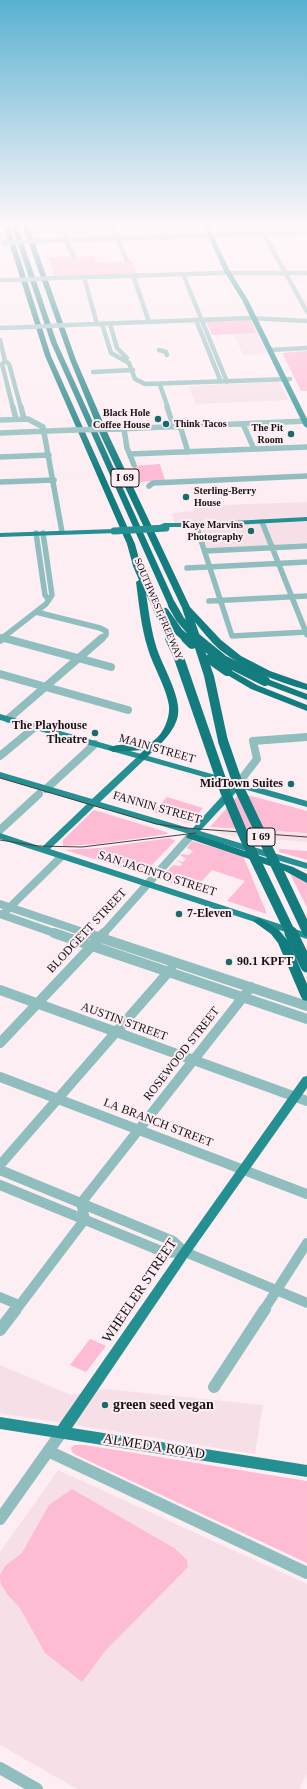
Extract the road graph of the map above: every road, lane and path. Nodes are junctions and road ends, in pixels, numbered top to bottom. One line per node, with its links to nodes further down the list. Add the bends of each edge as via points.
1 (33, 310): 64 (highway, SOUTHWEST FREEWAY / I 69, via 48,356)
2 (43, 310): 80 (highway, via 54,343)
3 (55, 310): 81 (highway, SOUTHWEST FREEWAY / I 69, via 104,434)
4 (95, 310): 15 (street)
5 (145, 310): 14 (street)
6 (197, 310): 12 (street)
7 (250, 310): 9 (main road)
8 (256, 310): 10 (main road)
9 (254, 318): 10 (street); 12 (street); 23 (main road)
10 (261, 318): 13 (street); 23 (main road)
11 (196, 320): 12 (street); 14 (street); 22 (street)
12 (201, 320): 20 (street)
13 (307, 321)
14 (149, 322): 16 (street)
15 (100, 324): 16 (street); 17 (street, bridge); 27 (street, via 111,353)
16 (110, 324): 26 (street, via 119,353)
17 (0, 328)
18 (0, 340): 25 (street)
19 (307, 348): 23 (street)
20 (214, 349): 22 (street); 32 (street)
21 (159, 350): 24 (street, via 166,352)
22 (208, 350): 31 (street)
23 (272, 350): 30 (main road)
24 (167, 355)
25 (5, 361): 36 (street, via 2,364); 37 (street, via 9,364)
26 (135, 362): 27 (street); 33 (street, via 141,379)
27 (129, 363): 28 (street)
28 (133, 370): 29 (street); 33 (street, via 138,382)
29 (93, 372)
30 (287, 379): 32 (street); 34 (main road)
31 (221, 382): 32 (street); 33 (street)
32 (227, 382)
33 (158, 385): 41 (street, via 172,422)
34 (296, 397): 35 (main road); 39 (main road)
35 (307, 413)
36 (16, 419): 37 (street); 38 (street)
37 (24, 419): 43 (street, via 40,423)
38 (0, 420)
39 (306, 423): 40 (street)
40 (244, 424): 41 (street); 46 (street)
41 (177, 426): 42 (street); 47 (street)
42 (121, 429): 43 (street, bridge); 48 (street)
43 (45, 431): 44 (street); 49 (street)
44 (0, 433)
45 (307, 447): 46 (street)
46 (254, 449): 47 (street)
47 (188, 452): 48 (street)
48 (130, 454): 51 (street)
49 (49, 455): 50 (street); 53 (street)
50 (0, 458)
51 (134, 465)
52 (307, 476): 54 (street)
53 (54, 480): 56 (street); 61 (street)
54 (268, 480): 55 (street); 57 (street)
55 (307, 481)
56 (0, 482)
57 (204, 483): 57 (street, via 153,483 149,486 155,488)
58 (307, 519): 59 (main road)
59 (262, 522): 60 (main road); 66 (street)
60 (196, 525): 61 (main road, bridge); 67 (street)
61 (62, 532): 62 (main road)
62 (40, 533): 63 (main road); 73 (street); 74 (street)
63 (0, 535)
64 (131, 544): 70 (highway, SOUTHWEST FREEWAY / I 69); 80 (highway, via 138,552)
65 (307, 546): 66 (street)
66 (272, 548): 67 (street); 69 (street)
67 (205, 551): 71 (street)
68 (307, 562): 69 (street)
69 (279, 563): 71 (street); 76 (street)
70 (137, 566): 80 (highway, SOUTHWEST FREEWAY / I 69); 101 (highway, via 152,648 174,702 170,726)
71 (210, 567): 72 (street); 79 (street)
72 (187, 568)
73 (49, 574): 74 (street); 77 (street, via 52,595)
74 (42, 575): 77 (street, via 45,596)
75 (307, 596): 76 (street)
76 (292, 597): 79 (street); 83 (street)
77 (49, 600): 82 (street)
78 (209, 601): 79 (street)
79 (221, 601): 83 (street, via 232,636)
80 (163, 606): 89 (highway, bridge, via 206,647); 89 (highway, bridge, via 179,632 227,671); 128 (highway, SOUTHWEST FREEWAY / I 69, bridge, via 225,791)
81 (186, 608): 88 (highway, via 229,652 252,666); 123 (highway, SOUTHWEST FREEWAY / I 69, bridge, via 209,676 223,741 240,790)
82 (36, 612): 84 (street); 85 (street, via 106,631 106,635)
83 (307, 633)
84 (1, 638): 85 (street)
85 (80, 658): 86 (street); 91 (street)
86 (111, 667)
87 (0, 674): 91 (street)
88 (278, 677): 90 (highway); 92 (highway)
89 (259, 684): 93 (highway); 94 (highway); 95 (highway); 96 (highway)
90 (307, 684)
91 (46, 687): 97 (street); 98 (street)
92 (307, 687)
93 (307, 693)
94 (307, 697)
95 (307, 701)
96 (307, 708)
97 (128, 710)
98 (4, 718): 99 (main road, MAIN STREET)
99 (38, 728): 102 (main road, MAIN STREET); 104 (street)
100 (307, 737): 107 (street, BLODGETT STREET, via 253,741 257,759)
101 (158, 743): 103 (highway, via 140,748); 105 (highway)
102 (95, 744): 103 (main road, MAIN STREET); 108 (street)
103 (113, 749): 105 (main road, MAIN STREET)
104 (0, 756)
105 (142, 757): 107 (main road, MAIN STREET); 109 (main road)
106 (0, 775): 108 (main road, FANNIN STREET)
107 (237, 785): 110 (main road, MAIN STREET); 112 (main road, BLODGETT STREET)
108 (43, 792): 109 (main road, FANNIN STREET); 111 (street)
109 (93, 803): 112 (main road, FANNIN STREET); 114 (main road)
110 (307, 804)
111 (0, 830)
112 (193, 834): 116 (main road, FANNIN STREET); 117 (highway, via 289,869); 118 (street, BLODGETT STREET)
113 (0, 836): 114 (main road, SAN JACINTO STREET)
114 (43, 851): 115 (main road, SAN JACINTO STREET)
115 (62, 857): 118 (main road, SAN JACINTO STREET); 120 (street)
116 (307, 866)
117 (307, 880)
118 (148, 884): 122 (main road, SAN JACINTO STREET); 125 (street, BLODGETT STREET)
119 (0, 904): 120 (street)
120 (10, 908): 121 (street); 125 (street)
121 (1, 915): 126 (street)
122 (259, 921): 124 (main road, SAN JACINTO STREET); 133 (highway, via 275,932 283,942)
123 (307, 931)
124 (307, 936)
125 (100, 937): 126 (street, BLODGETT STREET); 127 (street)
126 (92, 946): 129 (street); 134 (street, BLODGETT STREET)
127 (177, 962): 129 (street); 130 (street)
128 (307, 966)
129 (168, 972): 132 (street); 137 (street)
130 (251, 987): 132 (street, ROSEWOOD STREET); 135 (street)
131 (0, 990): 134 (street, AUSTIN STREET)
132 (243, 997): 136 (street); 139 (street, ROSEWOOD STREET)
133 (307, 997)
134 (37, 1003): 137 (street, AUSTIN STREET); 138 (street, BLODGETT STREET)
135 (307, 1006)
136 (307, 1019)
137 (117, 1031): 139 (street, AUSTIN STREET); 142 (street)
138 (0, 1043)
139 (193, 1060): 143 (street, AUSTIN STREET); 144 (street, ROSEWOOD STREET)
140 (0, 1077): 142 (street, LA BRANCH STREET)
141 (307, 1080): 143 (main road, WHEELER STREET)
142 (58, 1099): 144 (street, LA BRANCH STREET); 145 (street)
143 (301, 1099): 147 (main road, WHEELER STREET)
144 (139, 1129): 147 (street, LA BRANCH STREET); 150 (street, ROSEWOOD STREET)
145 (0, 1165)
146 (0, 1170): 150 (street)
147 (244, 1170): 149 (street, LA BRANCH STREET); 153 (main road, WHEELER STREET)
148 (0, 1186): 151 (street)
149 (307, 1194)
150 (81, 1203): 151 (street); 153 (street, via 173,1241)
151 (85, 1219): 153 (street, via 166,1253); 157 (street)
152 (307, 1243): 154 (street)
153 (185, 1252): 154 (street); 161 (main road, WHEELER STREET)
154 (277, 1291): 156 (street); 159 (street)
155 (0, 1297): 157 (street)
156 (307, 1303)
157 (19, 1305): 158 (street)
158 (0, 1330)
159 (214, 1387)
160 (0, 1423): 161 (main road, ALMEDA ROAD)
161 (61, 1433): 162 (street, WHEELER STREET); 163 (main road, ALMEDA ROAD)
162 (48, 1451): 164 (street, WHEELER STREET); 165 (street)
163 (307, 1471)
164 (0, 1519)
165 (307, 1573)
166 (0, 1768): 167 (street)
167 (37, 1789)

